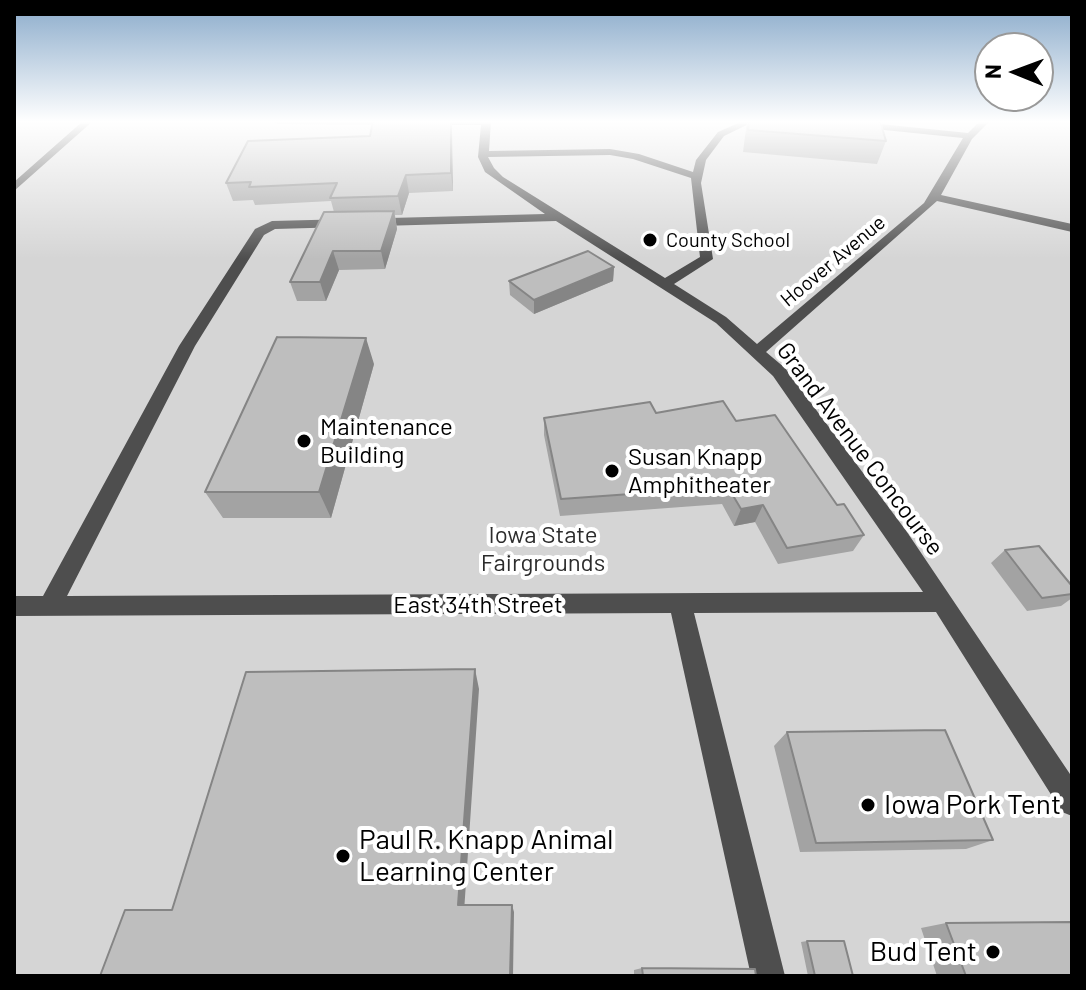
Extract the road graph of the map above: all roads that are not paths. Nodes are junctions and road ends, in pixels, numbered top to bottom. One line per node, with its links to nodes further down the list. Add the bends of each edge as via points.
1 (37, 167): 7 (lane)
2 (488, 167): 9 (lane, Grand Avenue Concourse)
3 (669, 167): 6 (lane)
4 (699, 167): 6 (lane)
5 (952, 167): 8 (lane, Hoover Avenue)
6 (695, 176): 11 (lane, via 706,259)
7 (14, 188)
8 (934, 197): 10 (lane); 12 (lane, Hoover Avenue)
9 (560, 217): 11 (lane, Grand Avenue Concourse); 16 (lane, via 272,225 259,232 187,346)
10 (1072, 228)
11 (665, 284): 12 (lane, Grand Avenue Concourse)
12 (758, 351): 13 (lane, Grand Avenue Concourse, via 779,372)
13 (942, 602): 14 (lane, East 34th Street); 17 (lane, Grand Avenue Concourse)
14 (680, 604): 16 (lane, East 34th Street); 18 (lane)
15 (14, 606): 16 (lane, East 34th Street)
16 (49, 607)
17 (1072, 802)
18 (768, 976)

